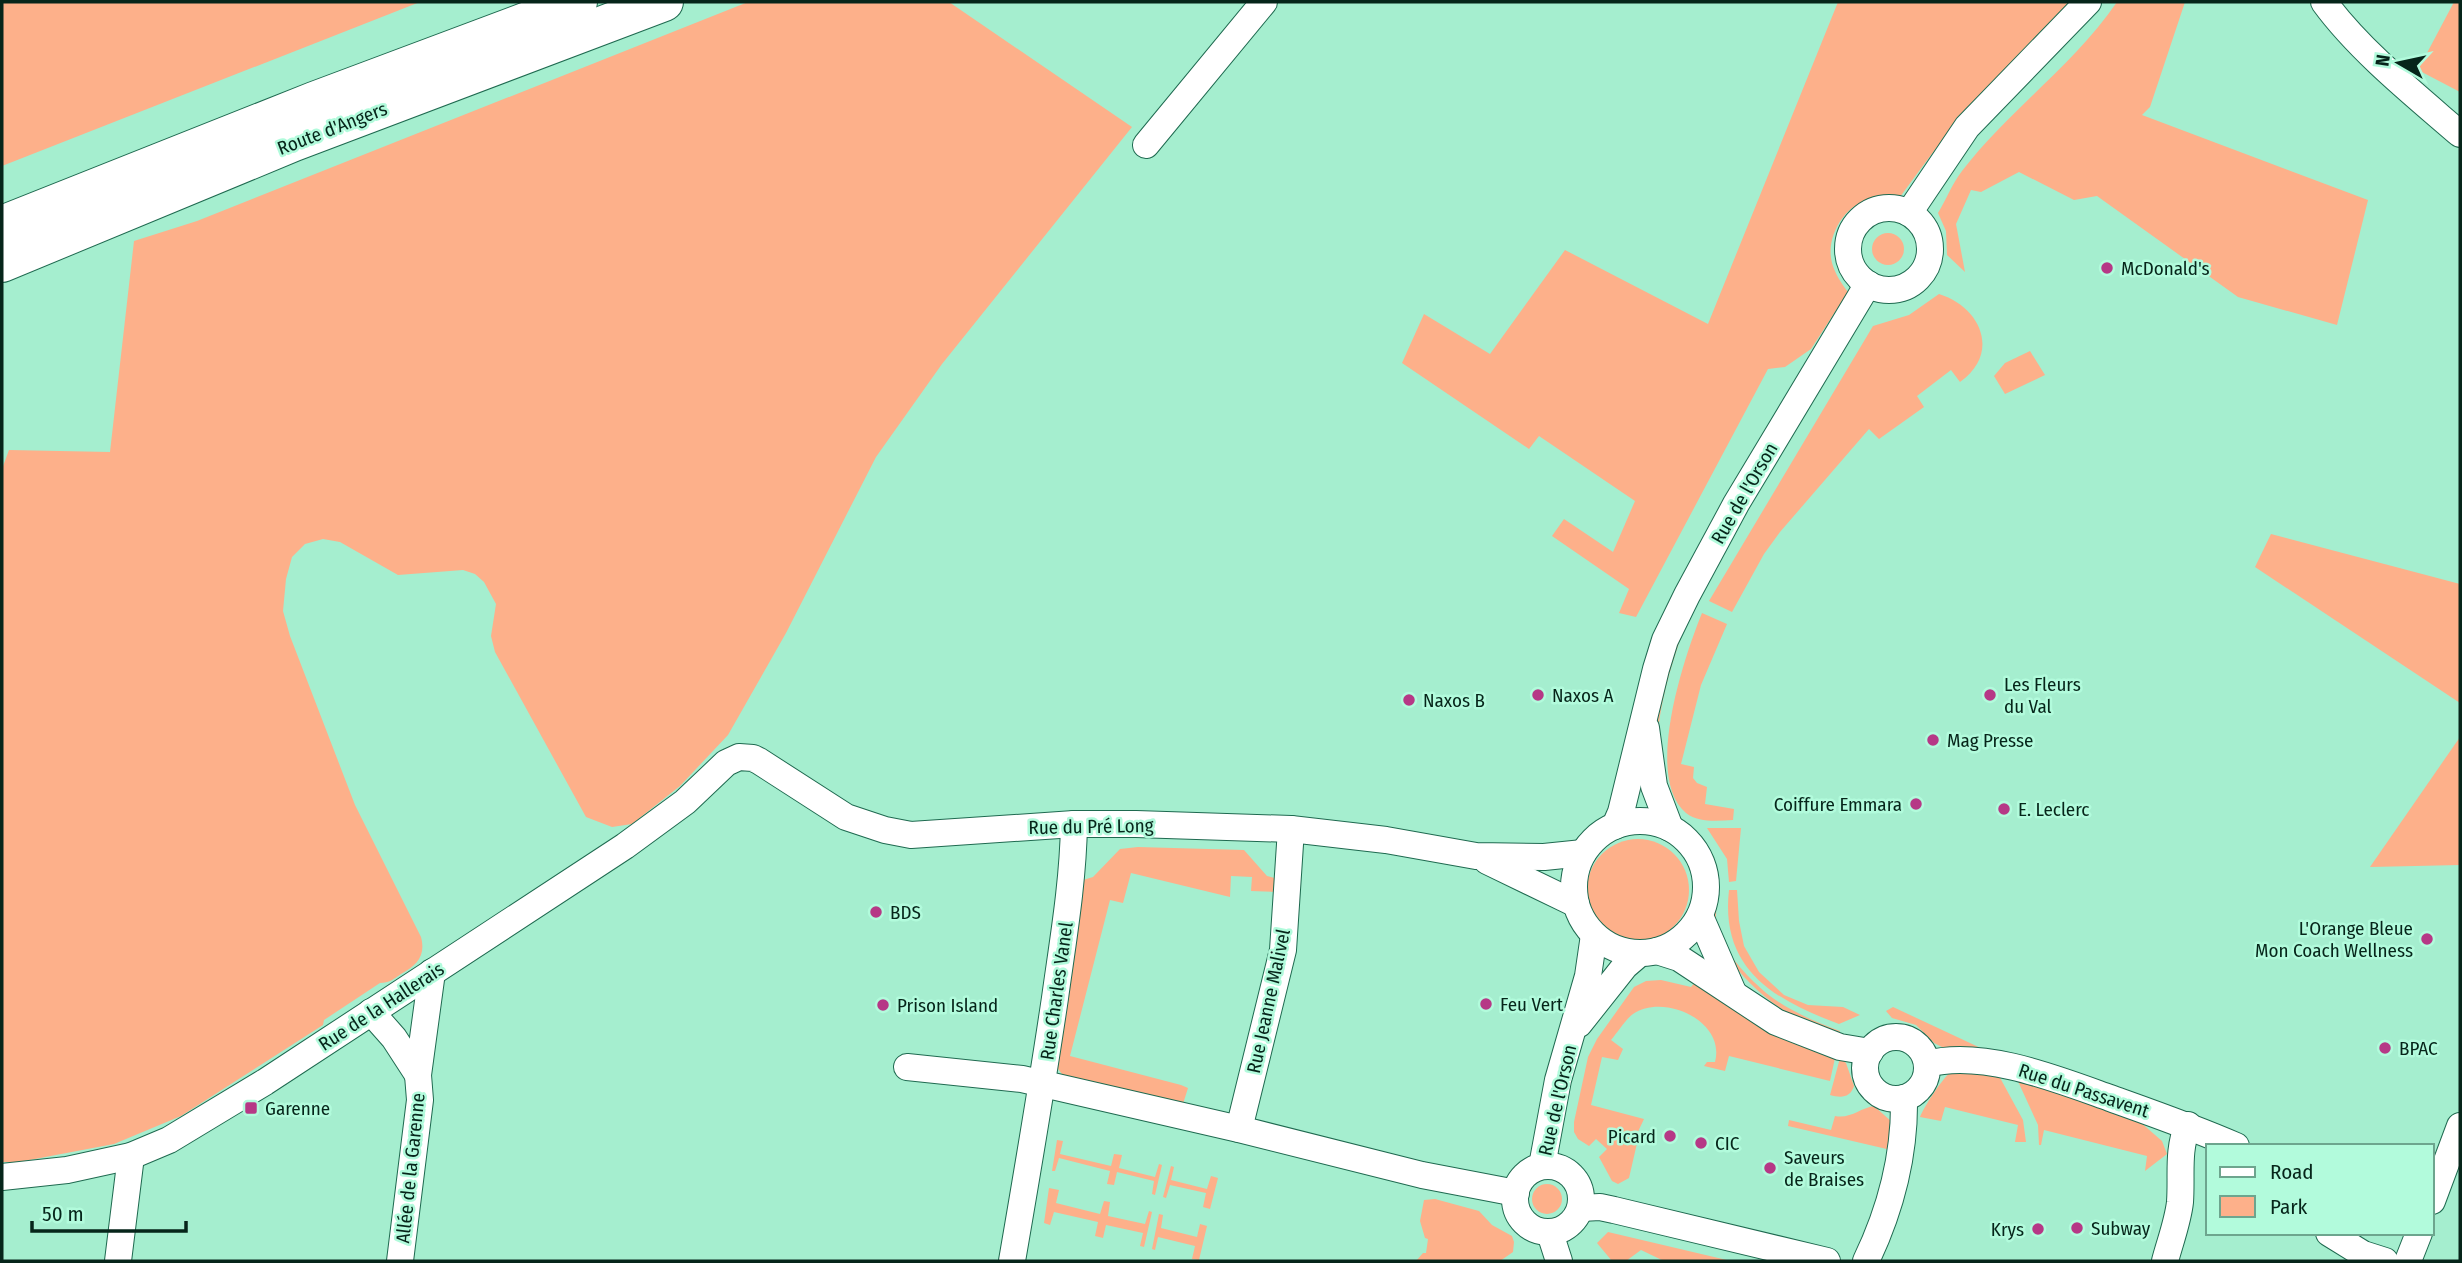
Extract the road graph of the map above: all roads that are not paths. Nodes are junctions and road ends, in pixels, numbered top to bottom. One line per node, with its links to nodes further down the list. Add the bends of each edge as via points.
1 (578, 2): 9 (highway, Route d'Angers)
2 (664, 2): 10 (highway, Route d'Angers, via 294,142)
3 (1264, 2): 7 (street)
4 (2088, 2): 8 (street, via 1967,127)
5 (2324, 2): 6 (street, via 2337,20)
6 (2460, 134)
7 (1146, 145)
8 (1909, 213): 11 (street, via 1878,210 1854,229 1849,260); 11 (street, via 1929,238 1924,270 1899,289)
9 (2, 225)
10 (2, 263)
11 (1868, 284): 12 (street, Rue de l'Orson, via 1687,595 1665,640)
12 (1644, 713): 15 (street, Rue de l'Orson); 16 (street, Rue de l'Orson, via 1654,786)
13 (726, 763): 14 (street, Rue du Pré Long, via 739,757 753,758 846,817 911,835); 24 (street, Rue de la Hallerais, via 685,802 635,839)
14 (1074, 824): 17 (street, Rue du Pré Long); 32 (street, Rue Charles Vanel, via 1073,874)
15 (1615, 826): 16 (street, via 1633,821); 18 (street)
16 (1670, 828): 21 (street, via 1699,857 1706,897)
17 (1291, 829): 19 (street, Rue du Pré Long); 36 (street, Rue Jeanne Malivel, via 1283,950)
18 (1583, 853): 19 (street, Rue du Pré Long); 20 (street, via 1576,869)
19 (1476, 856): 20 (street, Rue du Pré Long)
20 (1576, 904): 22 (street)
21 (1700, 916): 23 (street, via 1674,944); 25 (street)
22 (1594, 935): 23 (street, via 1623,951); 27 (street, Rue de l'Orson)
23 (1648, 953): 25 (street, via 1679,958); 27 (street, Rue de l'Orson, via 1625,966)
24 (432, 972): 26 (street, Rue de la Hallerais); 31 (street, Allée de la Garenne)
25 (1733, 992): 28 (street, via 1776,1022 1840,1048)
26 (371, 1012): 31 (street, Allée de la Garenne); 38 (street, Rue de la Hallerais, via 169,1140)
27 (1572, 1034): 39 (street, Rue de l'Orson)
28 (1870, 1052): 29 (street, via 1881,1041 1902,1038 1916,1044); 33 (street, via 1869,1083 1888,1098)
29 (1927, 1064): 33 (street, via 1922,1085); 34 (street, Rue du Passavent, via 1941,1060 2000,1063 2055,1077)
30 (907, 1067): 32 (street)
31 (418, 1075): 48 (street, Allée de la Garenne)
32 (1042, 1084): 36 (street, Rue Charles Vanel); 49 (street)
33 (1904, 1098): 52 (street, via 1899,1157 1881,1229)
34 (2188, 1125): 37 (street, Rue du Passavent); 53 (street, via 2180,1156 2180,1204)
35 (2460, 1126): 42 (street)
36 (1239, 1129): 41 (street, Rue Charles Vanel, via 1422,1175)
37 (2231, 1144)
38 (131, 1156): 40 (street, Rue de la Hallerais, via 67,1170); 47 (street)
39 (1542, 1166): 41 (street, via 1527,1173); 43 (street, via 1559,1167 1573,1176 1581,1191)
40 (2, 1177)
41 (1516, 1193): 44 (street, via 1518,1216 1529,1228)
42 (2434, 1196)
43 (1581, 1208): 44 (street, via 1571,1225); 51 (street, via 1614,1210)
44 (1550, 1233): 50 (street)
45 (2332, 1235): 54 (street)
46 (2418, 1235): 55 (street)
47 (118, 1261)
48 (400, 1261)
49 (1012, 1261)
50 (1559, 1261)
51 (1827, 1261)
52 (1866, 1261)
53 (2165, 1261)
54 (2385, 1261)
55 (2408, 1261)

